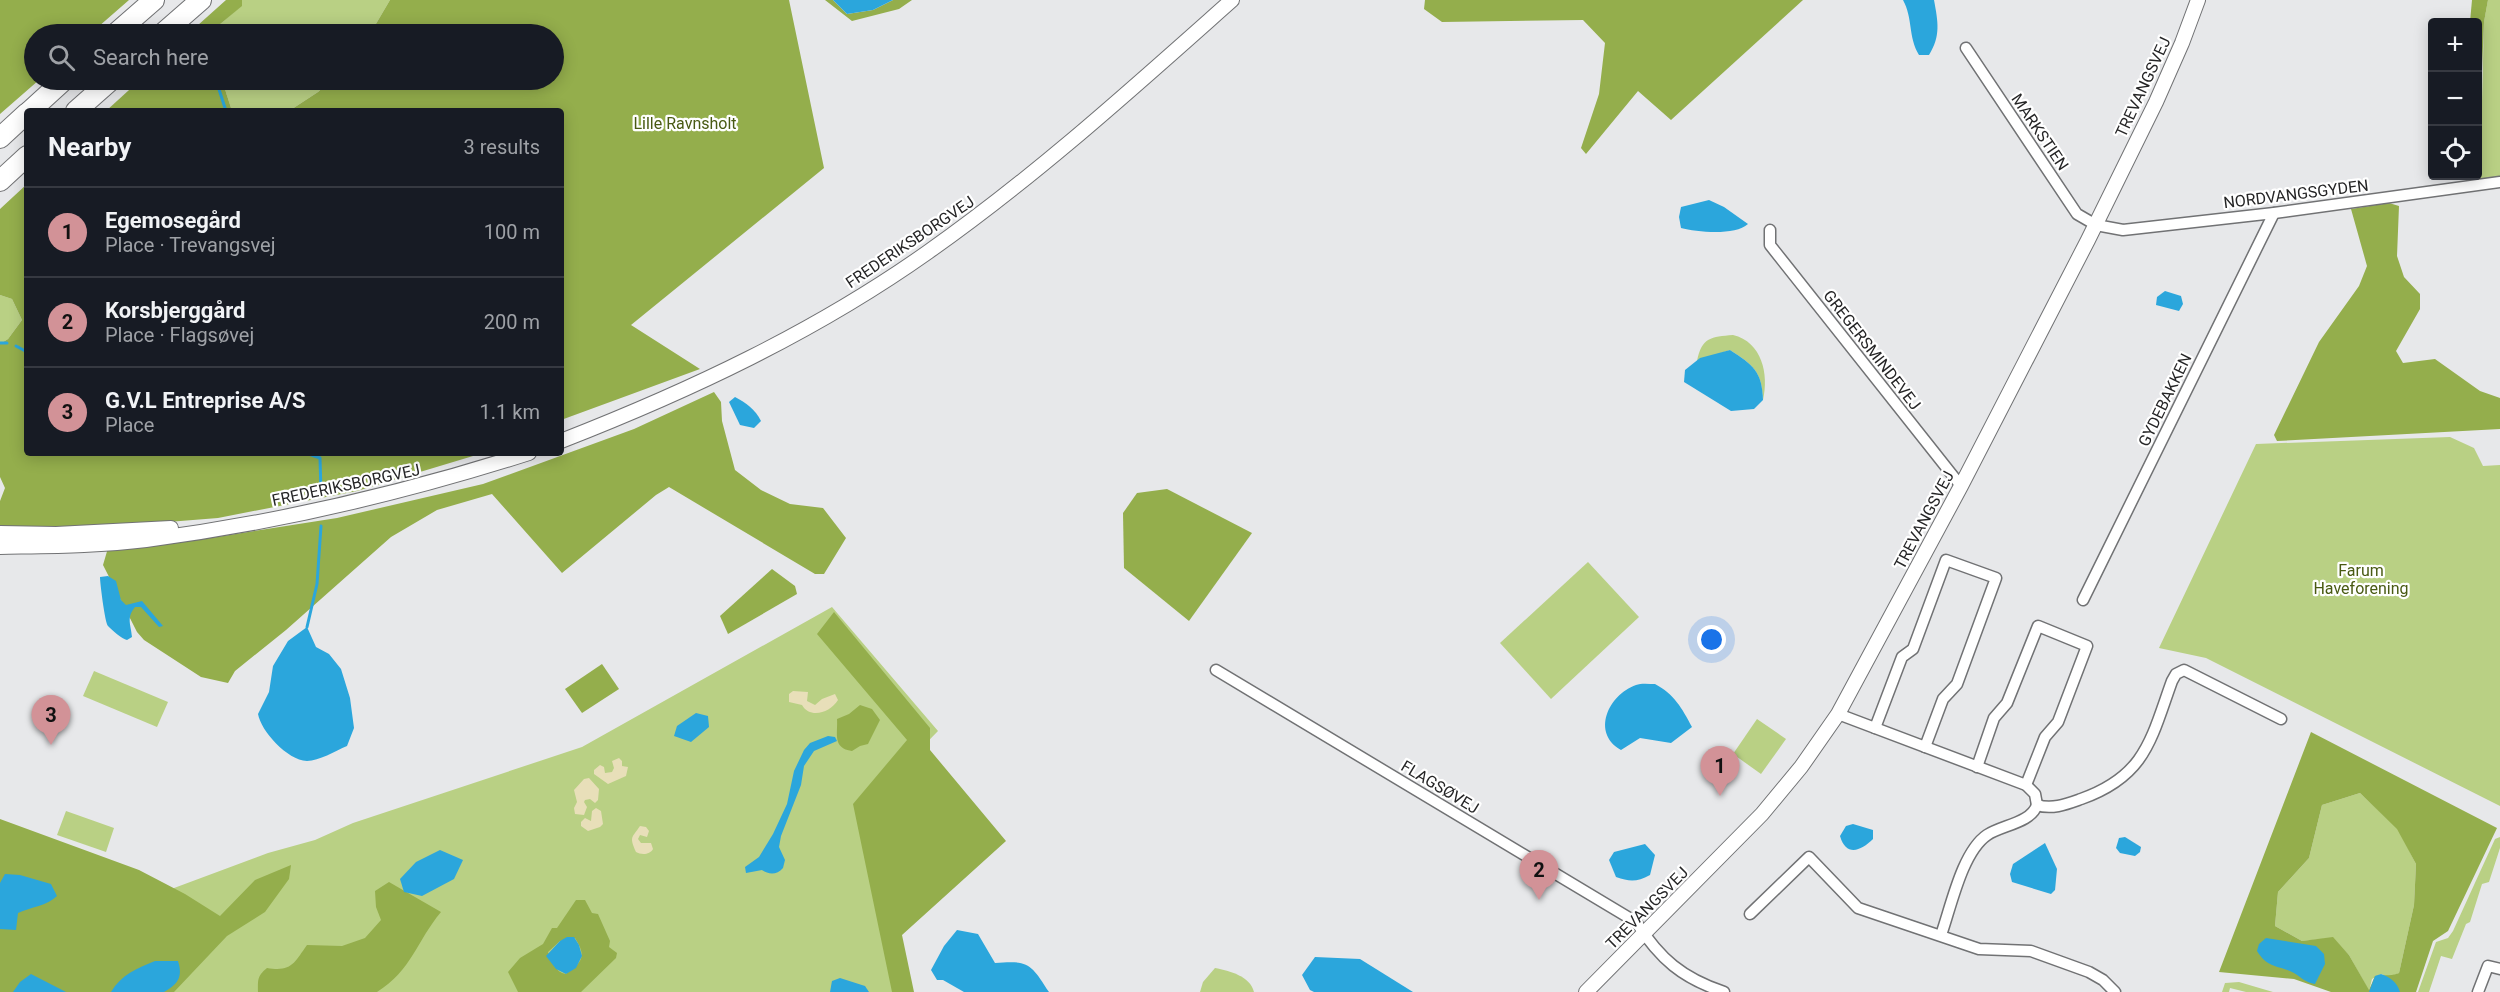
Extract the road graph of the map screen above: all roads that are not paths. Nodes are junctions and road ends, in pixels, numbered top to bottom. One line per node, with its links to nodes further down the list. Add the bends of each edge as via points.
1 (154, 0): 5 (highway)
2 (201, 0): 6 (highway)
3 (1232, 0): 20 (street, FREDERIKSBORGVEJ, via 1078,137 926,254 832,313 743,362 643,409)
4 (2198, 0): 18 (street, TREVANGSVEJ, via 2182,43)
5 (126, 24)
6 (173, 24)
7 (1966, 48): 18 (street, MARKSTIEN, via 2077,214)
8 (53, 90): 10 (highway)
9 (100, 90): 11 (highway)
10 (32, 108)
11 (79, 108)
12 (24, 116): 13 (highway)
13 (0, 138)
14 (24, 159): 15 (highway)
15 (0, 181)
16 (2500, 182): 17 (street, NORDVANGSGYDEN)
17 (2274, 213): 18 (street, NORDVANGSGYDEN, via 2123,230); 26 (street, GYDEBAKKEN)
18 (2096, 225): 22 (street, TREVANGSVEJ)
19 (1770, 230): 22 (street, GREGERSMINDEVEJ, via 1770,245)
20 (564, 440)
21 (519, 456): 23 (street, FREDERIKSBORGVEJ, via 332,508)
22 (1961, 486): 28 (street, TREVANGSVEJ)
23 (239, 524): 24 (street, FREDERIKSBORGVEJ); 25 (street, FREDERIKSBORGVEJ, via 145,540)
24 (0, 533)
25 (0, 547)
26 (2084, 600)
27 (1216, 670): 36 (street, FLAGSØVEJ, via 1636,922)
28 (1838, 714): 30 (street); 36 (street, TREVANGSVEJ, via 1762,814)
29 (2281, 719): 34 (street, via 2180,671 2135,767 2102,792 2062,806)
30 (1875, 728): 31 (street); 31 (street, via 1902,657 1913,650 1946,560 1996,578 1957,684 1943,699)
31 (1925, 747): 32 (street)
32 (1977, 767): 33 (street); 33 (street, via 1994,718 2007,703 2038,626 2087,646 2058,722 2045,737)
33 (2026, 785): 34 (street, via 2035,794)
34 (2037, 805): 37 (street, via 2030,816 1985,836 1972,852)
35 (1750, 914): 37 (street, via 1809,857 1858,908)
36 (1644, 935): 39 (street, TREVANGSVEJ); 40 (street, FLAGSØVEJ, via 1684,975)
37 (1941, 935): 41 (street, via 1979,949 2031,951 2089,972)
38 (2500, 969): 42 (street, via 2488,966)
39 (1586, 992)
40 (1724, 992)
41 (2115, 992)
42 (2478, 992)

